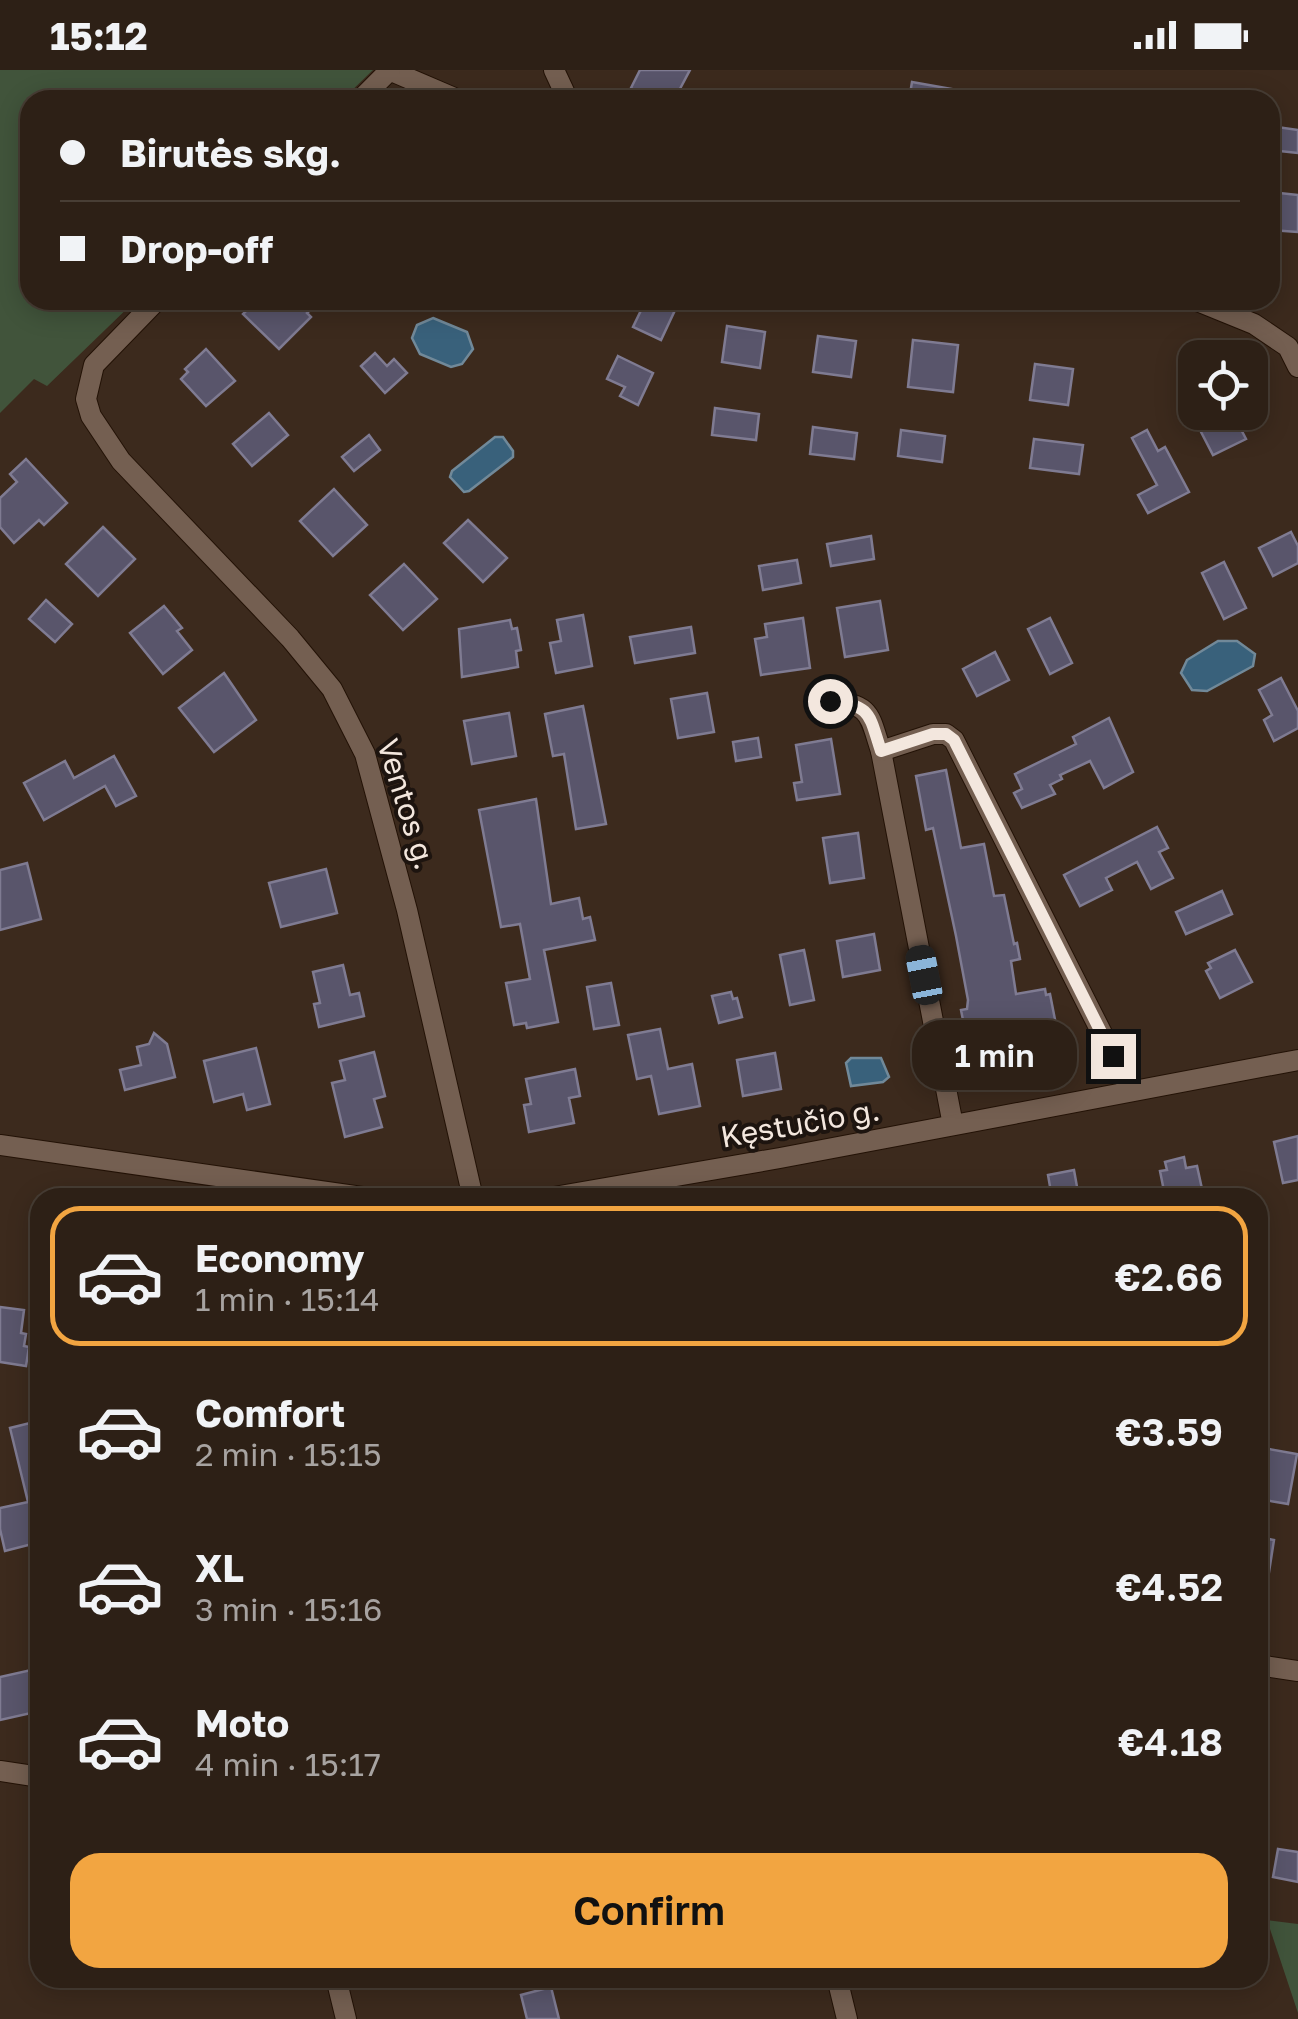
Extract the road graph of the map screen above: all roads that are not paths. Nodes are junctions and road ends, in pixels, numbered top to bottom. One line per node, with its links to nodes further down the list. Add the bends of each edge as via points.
1 (390, 70): 2 (street); 3 (street)
2 (370, 90)
3 (435, 90)
4 (147, 310): 15 (street, Ventos g., via 94,365 86,398 101,436 121,461 332,690 365,754)
5 (1219, 310): 6 (street)
6 (1293, 343): 7 (street)
7 (1298, 367)
8 (830, 701): 9 (street, via 856,703 869,716)
9 (881, 751): 11 (street, via 933,734 954,740); 12 (street)
10 (1298, 1060): 11 (street, Kęstučio g.)
11 (1131, 1091): 12 (street, Kęstučio g.)
12 (952, 1125): 16 (street, Kęstučio g.)
13 (0, 1145): 14 (street)
14 (299, 1188)
15 (471, 1188)
16 (603, 1188)
17 (1268, 1666): 18 (street)
18 (1298, 1671)
19 (0, 1771): 20 (street)
20 (30, 1775)
21 (338, 1988): 23 (street)
22 (840, 1988): 24 (street)
23 (346, 2019)
24 (847, 2019)

